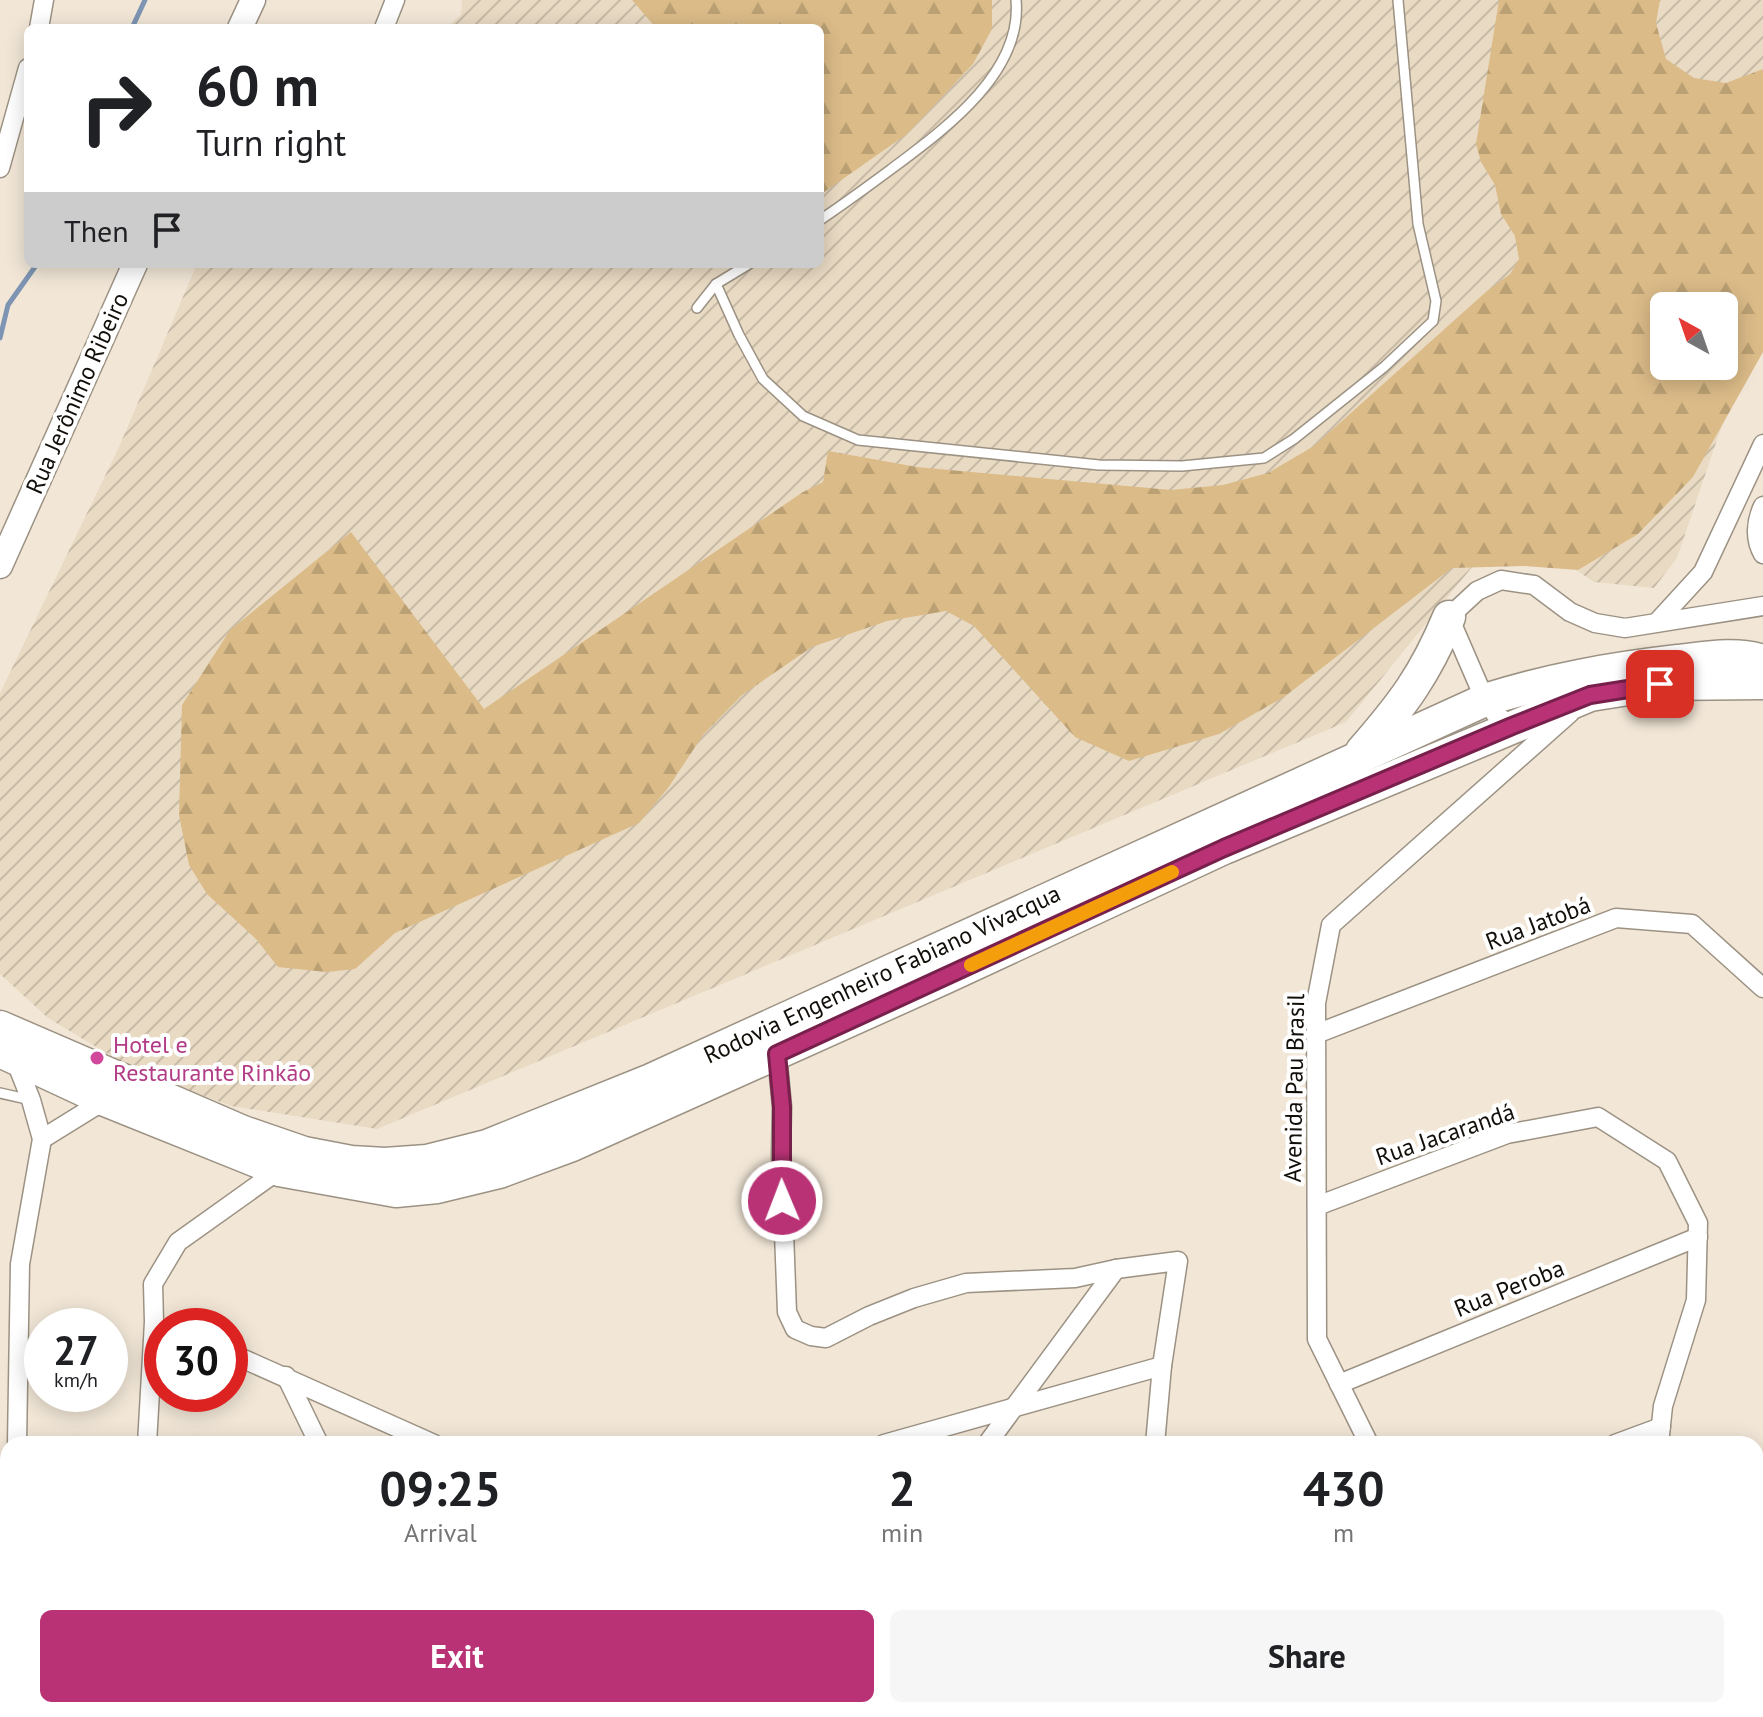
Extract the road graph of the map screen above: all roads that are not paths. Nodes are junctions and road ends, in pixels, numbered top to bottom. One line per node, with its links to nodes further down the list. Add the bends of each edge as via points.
1 (44, 0): 6 (street)
2 (253, 0): 7 (street)
3 (395, 0): 8 (street)
4 (1016, 0): 11 (lane, via 1009,42 996,74 953,123)
5 (1398, 0): 14 (lane, via 1418,224 1436,301 1433,321 1384,367 1264,458 1182,466 1099,465 858,440 803,416 763,379)
6 (40, 24)
7 (242, 24)
8 (386, 24)
9 (24, 82): 10 (street)
10 (0, 168)
11 (824, 217)
12 (133, 268): 19 (street, Rua Jerônimo Ribeiro)
13 (742, 268): 14 (lane)
14 (716, 284): 15 (lane)
15 (697, 308)
16 (1763, 444): 22 (street, via 1703,572)
17 (1763, 506): 18 (street, via 1757,519)
18 (1763, 554)
19 (0, 566)
20 (1763, 606): 22 (street)
21 (1449, 617): 22 (street, via 1477,591 1501,580 1534,585 1595,623 1625,628); 26 (street); 28 (highway, via 1420,679)
22 (1659, 620)
23 (1763, 661): 26 (highway, Rodovia Engenheiro Fabiano Vivacqua, via 1749,656 1617,668 1545,681)
24 (1763, 683): 25 (highway, Rodovia Engenheiro Fabiano Vivacqua, via 1660,684)
25 (1590, 695): 27 (highway, Rodovia Engenheiro Fabiano Vivacqua); 33 (street, Avenida Pau Brasil, via 1331,925 1316,1003)
26 (1485, 700): 27 (street); 28 (highway, Rodovia Engenheiro Fabiano Vivacqua)
27 (1512, 726): 30 (highway, Rodovia Engenheiro Fabiano Vivacqua)
28 (1356, 757): 29 (highway, Rodovia Engenheiro Fabiano Vivacqua)
29 (1253, 807): 30 (highway); 31 (highway, Rodovia Engenheiro Fabiano Vivacqua)
30 (1224, 848): 31 (highway, Rodovia Engenheiro Fabiano Vivacqua)
31 (938, 964): 35 (highway, Rodovia Engenheiro Fabiano Vivacqua); 37 (highway, Rodovia Engenheiro Fabiano Vivacqua)
32 (1763, 988): 33 (street, Rua Jatobá, via 1692,924 1616,918)
33 (1316, 1034): 42 (street, Avenida Pau Brasil)
34 (6, 1039): 37 (highway, Rodovia Engenheiro Fabiano Vivacqua, via 304,1153 373,1163 427,1161); 38 (street); 39 (highway, Rodovia Engenheiro Fabiano Vivacqua)
35 (777, 1054): 37 (highway, Rodovia Engenheiro Fabiano Vivacqua); 44 (street, via 787,1312 795,1329 826,1338 914,1298 966,1283 1075,1278)
36 (0, 1093): 38 (lane)
37 (656, 1094): 41 (highway, Rodovia Engenheiro Fabiano Vivacqua, via 572,1145 499,1172 437,1187 396,1191)
38 (31, 1100): 40 (street)
39 (105, 1100): 40 (street); 41 (highway, Rodovia Engenheiro Fabiano Vivacqua)
40 (42, 1139): 52 (street, via 20,1264)
41 (279, 1170): 45 (street, via 178,1242 153,1284)
42 (1317, 1206): 43 (street, Rua Jacarandá, via 1507,1134 1598,1117 1667,1161 1698,1223); 49 (street, Avenida Pau Brasil, via 1317,1339)
43 (1698, 1237): 49 (street, Rua Peroba); 60 (street, Rua Jacarandá, via 1696,1300 1663,1406)
44 (1116, 1269): 47 (street, via 1178,1261); 50 (street)
45 (157, 1308)
46 (248, 1360): 48 (street)
47 (1162, 1366): 50 (street); 58 (street)
48 (286, 1376): 54 (street); 55 (street)
49 (1339, 1384): 59 (street, Avenida Pau Brasil)
50 (1014, 1409): 56 (street); 57 (street)
51 (150, 1412): 53 (street)
52 (17, 1436)
53 (148, 1436)
54 (315, 1436)
55 (417, 1436)
56 (914, 1436)
57 (993, 1436)
58 (1156, 1436)
59 (1365, 1436)
60 (1660, 1436)

